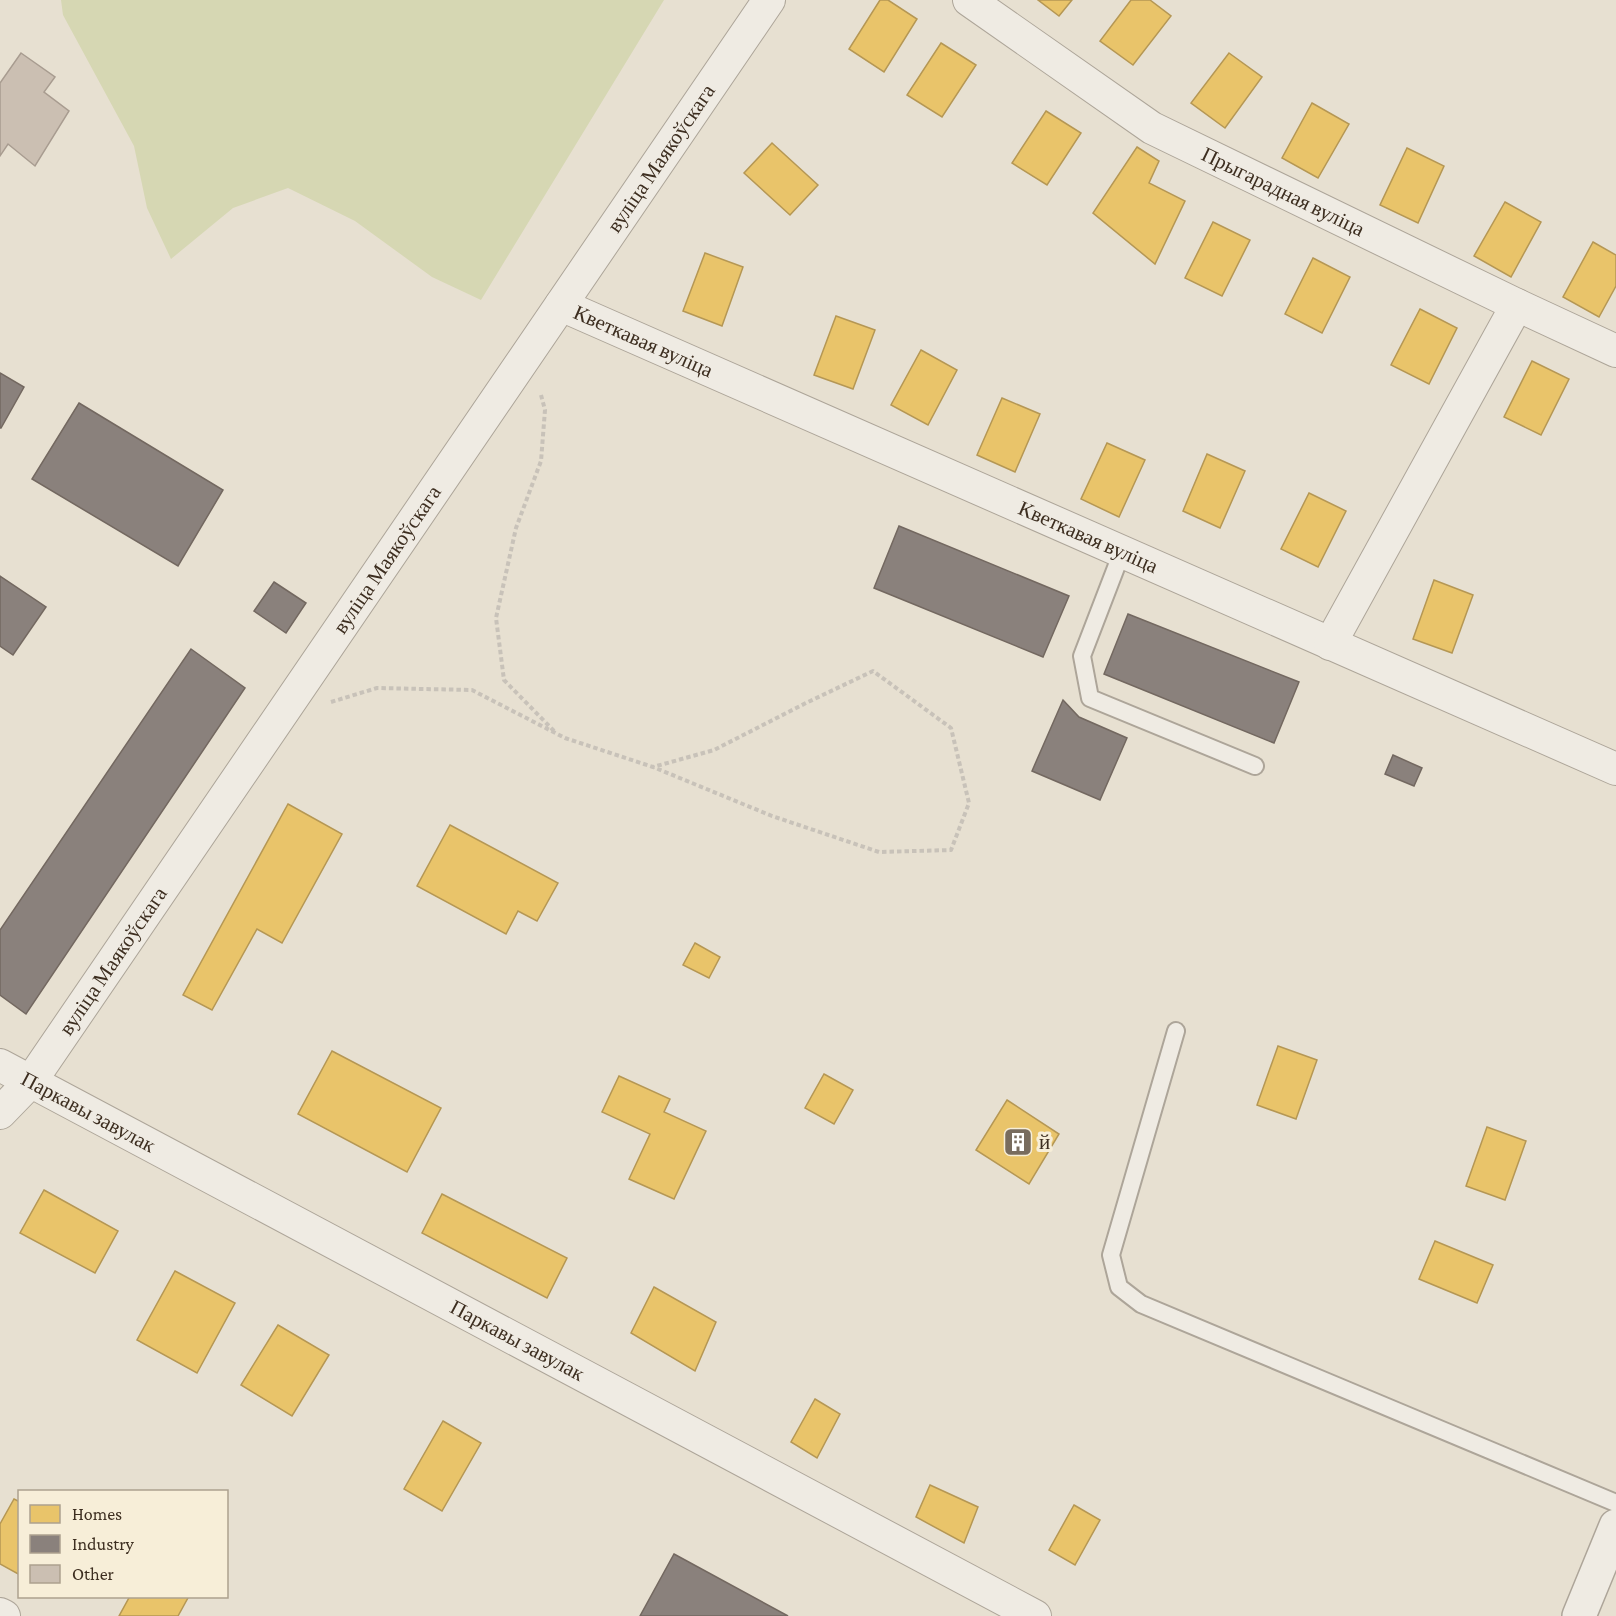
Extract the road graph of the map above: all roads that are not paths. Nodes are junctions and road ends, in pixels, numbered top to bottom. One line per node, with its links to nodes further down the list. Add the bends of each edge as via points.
1 (769, 0): 3 (street, вуліца Маякоўскага)
2 (969, 0): 4 (street, Прыгарадная вуліца, via 1152,128)
3 (561, 305): 6 (street, Кветкавая вуліца); 12 (street, вуліца Маякоўскага)
4 (1517, 305): 5 (street, Прыгарадная вуліца); 7 (street)
5 (1616, 351)
6 (1122, 552): 7 (street, Кветкавая вуліца); 8 (lane, via 1082,656 1090,698)
7 (1330, 644): 9 (street, Кветкавая вуліца)
8 (1254, 766)
9 (1616, 769)
10 (1176, 1031): 14 (lane, via 1111,1255 1119,1287 1141,1305)
11 (0, 1065): 12 (street, Паркавы завулак)
12 (31, 1081): 13 (street, вуліца Маякоўскага); 16 (street, Паркавы завулак)
13 (0, 1113)
14 (1616, 1503)
15 (1616, 1526): 19 (street)
16 (1020, 1613)
17 (0, 1614): 18 (street)
18 (4, 1616)
19 (1579, 1616)

